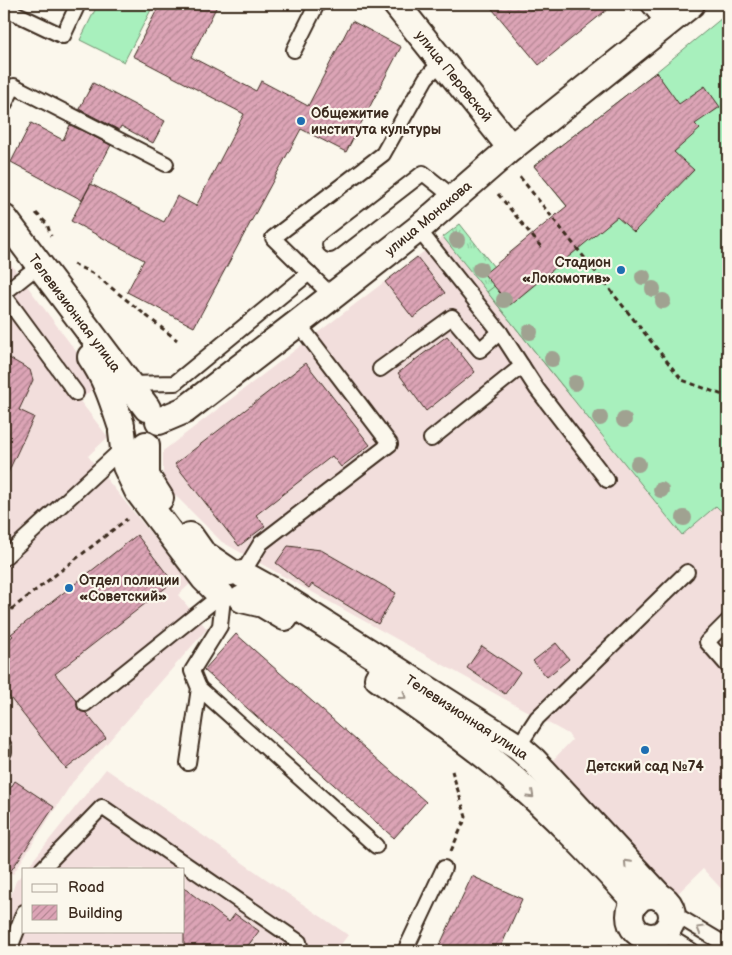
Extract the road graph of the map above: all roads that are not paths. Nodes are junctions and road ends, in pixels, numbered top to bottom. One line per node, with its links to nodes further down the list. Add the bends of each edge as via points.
1 (78, 4): 6 (lane, via 63,36)
2 (317, 4): 8 (lane)
3 (396, 4): 9 (street, улица Перовской)
4 (648, 4): 7 (lane)
5 (691, 4): 7 (street, улица Монакова)
6 (4, 8)
7 (665, 25): 11 (street, улица Монакова)
8 (294, 50)
9 (442, 61): 11 (street, улица Перовской); 18 (lane, via 426,78 383,154 273,238)
10 (4, 105): 12 (lane, via 14,86)
11 (507, 152): 13 (street, улица Монакова)
12 (166, 164)
13 (453, 197): 15 (street, улица Монакова); 17 (lane, via 423,173)
14 (4, 218): 26 (street, Телевизионная улица)
15 (418, 229): 21 (street, улица Монакова); 23 (lane)
16 (4, 241): 19 (street, Телевизионная улица)
17 (330, 245)
18 (309, 273): 21 (lane); 26 (lane, via 175,383)
19 (28, 274): 20 (lane); 29 (street, Телевизионная улица, via 100,370)
20 (4, 294): 27 (lane)
21 (332, 296): 22 (street, улица Монакова)
22 (298, 323): 28 (street, улица Монакова, via 185,410); 34 (lane, via 390,444 261,543)
23 (500, 332): 24 (lane); 25 (lane, via 480,350 452,317)
24 (522, 366): 30 (lane); 31 (lane)
25 (380, 370)
26 (128, 384): 28 (street, Телевизионная улица)
27 (76, 393)
28 (153, 415): 29 (street, улица Монакова, via 135,408 130,410); 29 (street, via 159,433 151,443)
29 (128, 438): 32 (lane); 34 (street, Телевизионная улица, via 152,488); 34 (street, Телевизионная улица, via 131,480 204,578)
30 (431, 439)
31 (607, 480)
32 (4, 558)
33 (686, 572): 40 (lane, via 537,718)
34 (232, 588): 37 (lane, via 220,626 192,671); 38 (lane); 40 (street, Телевизионная улица, via 271,590); 46 (street, Телевизионная улица, one-way to 46, via 263,604 374,675 474,748 529,793)
35 (728, 621): 36 (lane, via 707,642)
36 (728, 666)
37 (199, 688): 42 (lane); 43 (lane)
38 (85, 704)
39 (4, 746): 41 (lane)
40 (518, 748): 46 (street, Телевизионная улица, one-way to 40, via 533,760)
41 (4, 752)
42 (188, 763)
43 (376, 846)
44 (43, 868): 51 (lane, via 102,807 299,942)
45 (444, 868): 52 (lane)
46 (657, 911): 48 (lane, one-way to 46); 49 (street, via 631,910); 53 (lane)
47 (22, 917): 50 (lane, via 10,948)
48 (726, 940)
49 (632, 942)
50 (15, 951)
51 (301, 951)
52 (406, 951)
53 (692, 951)

